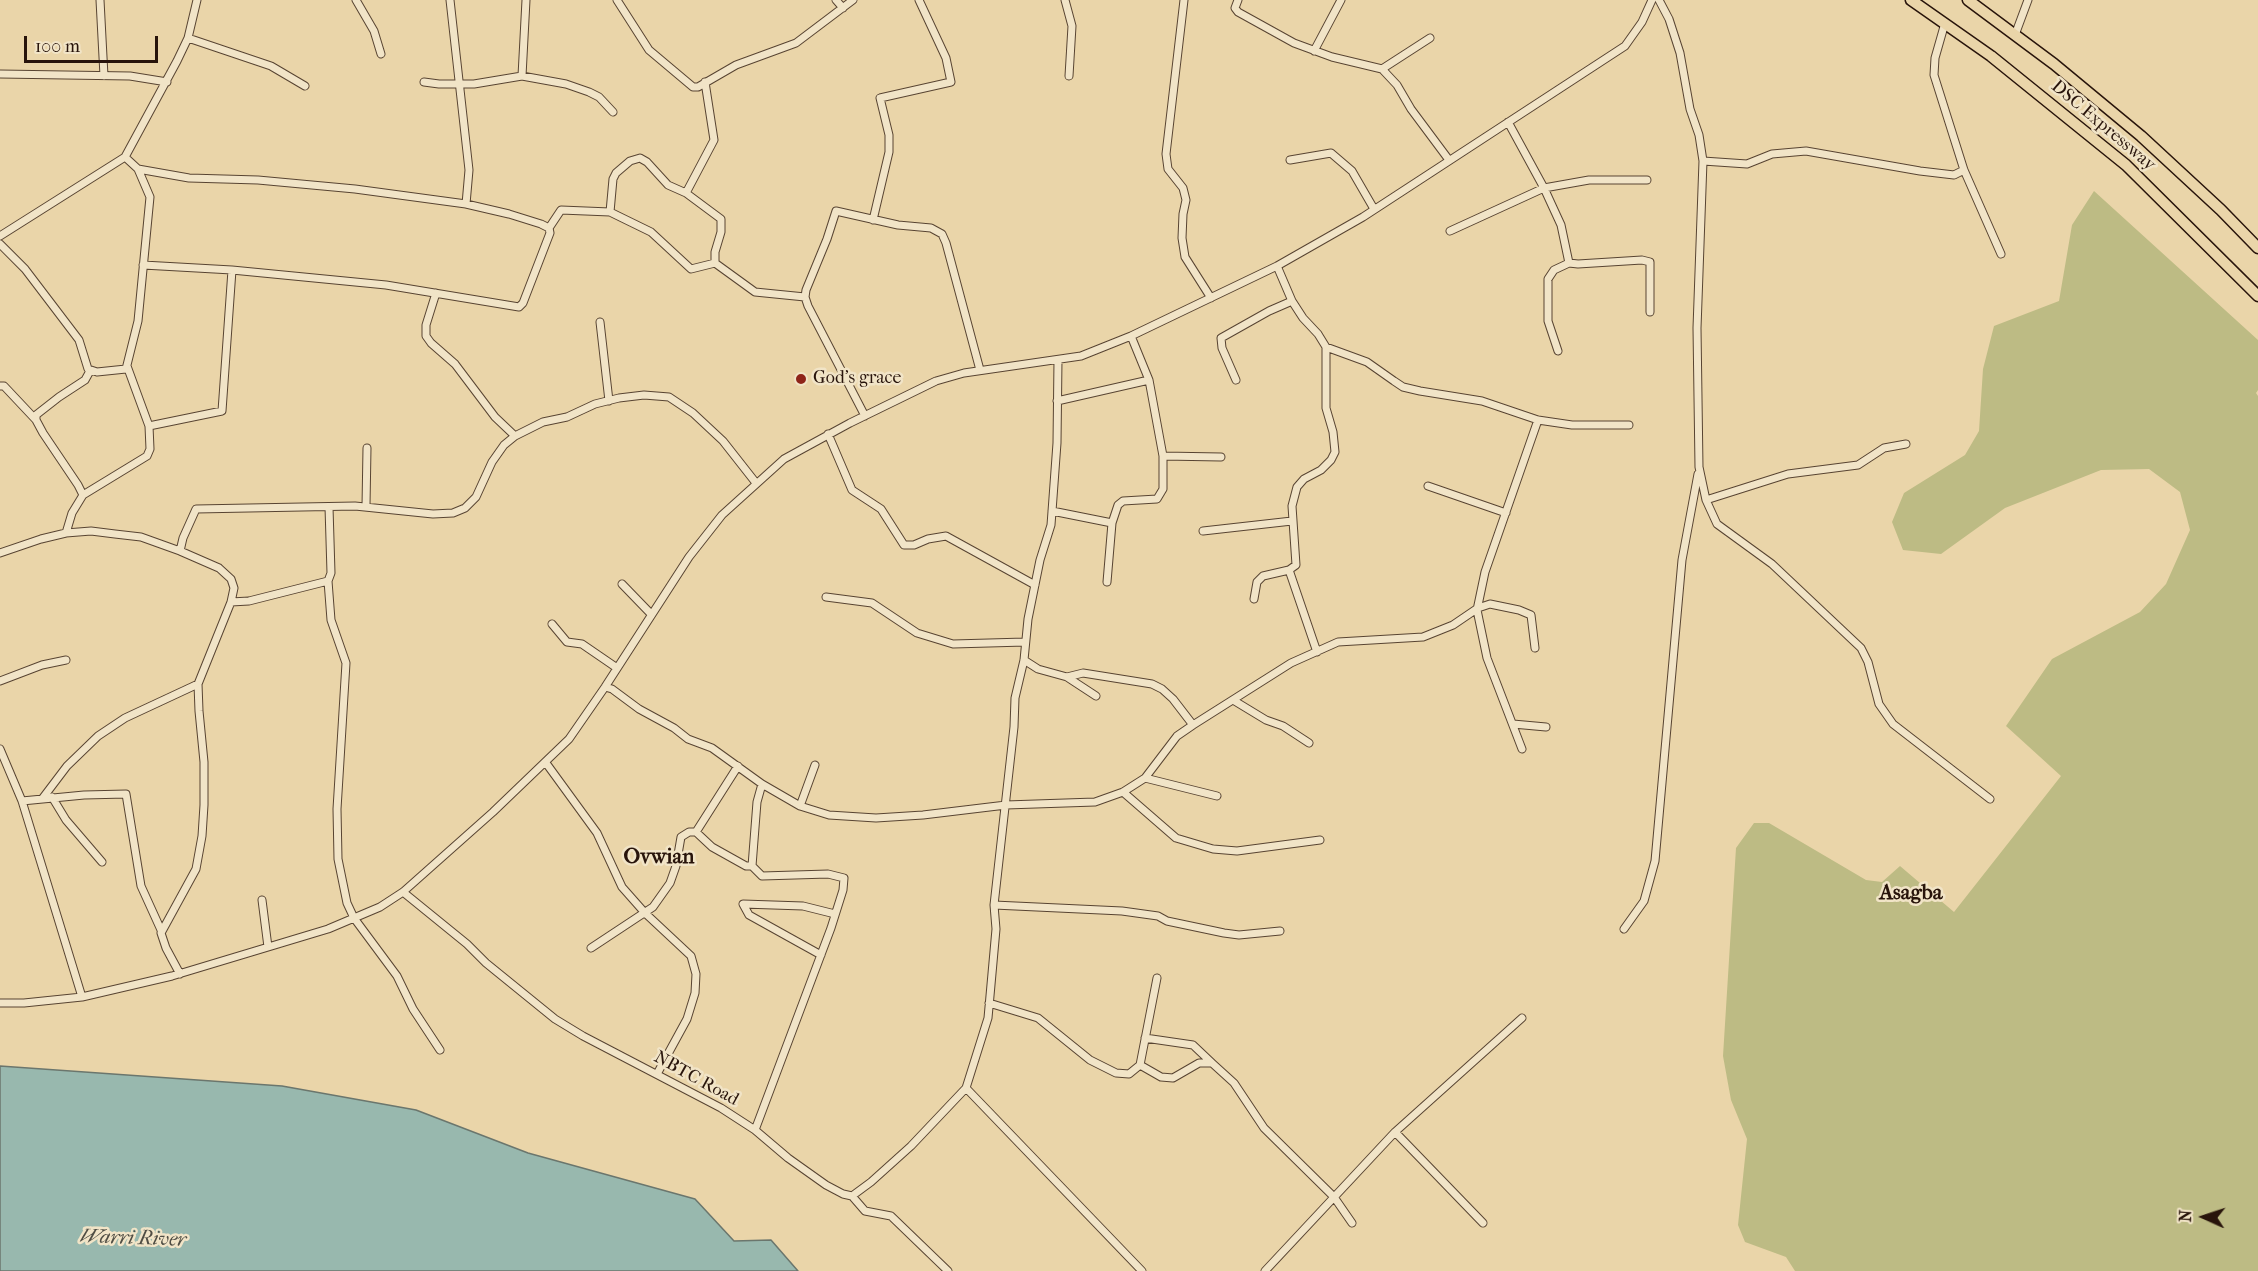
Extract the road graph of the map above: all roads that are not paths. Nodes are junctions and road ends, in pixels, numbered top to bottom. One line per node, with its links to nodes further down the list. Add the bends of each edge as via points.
1 (100, 0): 28 (street)
2 (197, 0): 22 (street)
3 (356, 0): 25 (street, via 374,31)
4 (450, 0): 34 (street)
5 (526, 0): 29 (street)
6 (617, 0): 33 (street, via 650,50 693,87)
7 (837, 0): 19 (street)
8 (854, 0): 19 (street)
9 (919, 0): 50 (street, via 946,58 951,82 880,98 889,152)
10 (1065, 0): 30 (street, via 1072,26)
11 (1184, 0): 65 (street, via 1166,154 1168,169 1183,188 1186,200 1182,238 1185,257)
12 (1238, 0): 24 (street, via 1238,12 1272,33)
13 (1341, 0): 24 (street)
14 (1652, 0): 37 (street, via 1625,46)
15 (1659, 0): 41 (street, via 1680,53)
16 (1911, 0): 20 (main road, DSC Expressway)
17 (1968, 0): 21 (main road, DSC Expressway)
18 (2028, 0): 21 (street)
19 (843, 8): 33 (street, via 796,43 736,64)
20 (1945, 23): 43 (street, via 1934,75); 63 (main road, DSC Expressway, via 2126,165)
21 (2015, 35): 55 (main road, DSC Expressway, via 2141,135)
22 (188, 38): 31 (street); 35 (street, via 271,66)
23 (1430, 38): 26 (street)
24 (1314, 51): 26 (street)
25 (381, 54)
26 (1382, 69): 40 (street)
27 (0, 74): 28 (street)
28 (104, 76): 31 (street)
29 (522, 76): 34 (street); 36 (street, via 589,92)
30 (1069, 76)
31 (167, 82): 38 (street)
32 (424, 82): 34 (street)
33 (705, 82): 46 (street, via 714,140)
34 (459, 84): 47 (street, via 469,170)
35 (305, 86)
36 (614, 112)
37 (1508, 122): 40 (street); 45 (street)
38 (125, 157): 42 (street); 53 (street)
39 (1290, 160): 48 (street, via 1331,153 1352,171)
40 (1449, 160): 48 (street)
41 (1703, 161): 43 (street, via 1747,164 1772,154 1806,151 1954,175); 92 (street, via 1697,328)
42 (138, 169): 47 (street, via 189,178 355,189); 59 (street, via 150,196)
43 (1964, 170): 56 (street)
44 (1647, 180): 45 (street, via 1589,180)
45 (1544, 188): 52 (street); 58 (street, via 1560,225)
46 (686, 193): 49 (street, via 668,185 647,162 636,158 613,179); 57 (street, via 722,219)
47 (466, 204): 51 (street)
48 (1374, 209): 60 (street)
49 (610, 212): 51 (street, via 561,210); 57 (street, via 651,232 691,268)
50 (873, 220): 64 (street, via 836,211); 74 (street, via 931,228 942,234)
51 (549, 228): 62 (street, via 550,234 519,307)
52 (1450, 231)
53 (0, 236)
54 (0, 244): 75 (street, via 25,269 80,340)
55 (2258, 248)
56 (2001, 254)
57 (715, 263): 64 (street, via 755,292)
58 (1569, 263): 67 (street, via 1650,262); 71 (street, via 1554,270 1548,279 1548,321)
59 (143, 265): 61 (street); 73 (street, via 138,321)
60 (1277, 266): 65 (street); 66 (street)
61 (232, 270): 62 (street); 85 (street, via 222,411)
62 (436, 293): 87 (street, via 426,336 455,364 495,417)
63 (2258, 296)
64 (805, 297): 81 (street)
65 (1211, 298): 69 (street)
66 (1292, 301): 70 (street); 77 (street, via 1221,338)
67 (1650, 312)
68 (600, 322): 79 (street)
69 (1131, 336): 72 (street, via 1081,356); 76 (street)
70 (1326, 347): 83 (street, via 1367,362 1403,387 1482,401); 101 (street, via 1326,408 1335,452 1326,465 1297,487)
71 (1558, 351)
72 (1058, 360): 74 (street); 80 (street)
73 (127, 366): 75 (street, via 123,371); 85 (street)
74 (980, 370): 81 (street, via 936,381)
75 (90, 371): 82 (street, via 85,380 41,411)
76 (1149, 380): 80 (street); 90 (street)
77 (1236, 380)
78 (0, 386): 82 (street)
79 (609, 401): 87 (street, via 543,422); 93 (street, via 644,395 669,397 723,441)
80 (1057, 401): 99 (street)
81 (865, 416): 86 (street)
82 (36, 420): 95 (street)
83 (1538, 420): 84 (street); 100 (street)
84 (1629, 425)
85 (149, 426): 95 (street, via 147,456)
86 (828, 435): 93 (street, via 784,459); 111 (street, via 852,490 881,509 904,545 946,536)
87 (515, 436): 97 (street, via 492,462 476,497 465,508 433,514)
88 (1906, 444): 96 (street, via 1884,447 1858,465 1788,474)
89 (367, 448): 97 (street)
90 (1163, 456): 91 (street); 102 (street, via 1161,495 1157,499 1123,501)
91 (1221, 457)
92 (1699, 467): 96 (street); 159 (street, via 1682,560 1655,861 1644,901)
93 (756, 483): 116 (street, via 707,533)
94 (1428, 486): 100 (street)
95 (82, 495): 104 (street)
96 (1706, 500): 145 (street, via 1717,524 1772,564 1861,648 1879,704 1893,724)
97 (366, 506): 98 (street)
98 (329, 507): 105 (street, via 196,509); 108 (street)
99 (1052, 511): 102 (street); 111 (street)
100 (1506, 513): 115 (street, via 1485,572)
101 (1292, 521): 103 (street); 107 (street, via 1296,565)
102 (1112, 523): 109 (street)
103 (1203, 531)
104 (66, 533): 105 (street, via 91,531 141,537); 106 (street)
105 (180, 551): 114 (street, via 219,568 231,579)
106 (0, 553)
107 (1289, 570): 113 (street, via 1263,576 1257,582); 120 (street)
108 (328, 581): 114 (street); 158 (street, via 331,620 346,663 337,809 338,859)
109 (1107, 582)
110 (621, 584): 116 (street)
111 (1035, 585): 118 (street)
112 (826, 597): 118 (street, via 872,603 918,633 953,644)
113 (1254, 599)
114 (231, 602): 126 (street)
115 (1477, 610): 119 (street, via 1490,604 1531,615); 120 (street, via 1423,637 1338,642); 130 (street, via 1487,658)
116 (651, 614): 123 (street)
117 (552, 624): 123 (street, via 567,642 582,644)
118 (1024, 642): 122 (street)
119 (1535, 648)
120 (1317, 652): 129 (street, via 1291,663)
121 (66, 660): 125 (street)
122 (1024, 660): 124 (street, via 1038,669); 147 (street, via 1016,698)
123 (617, 668): 127 (street)
124 (1067, 677): 128 (street); 131 (street, via 1083,673 1152,684 1173,699)
125 (0, 681)
126 (198, 684): 144 (street, via 125,718 98,736 61,773); 160 (street, via 204,762 202,836 196,869)
127 (605, 687): 136 (street, via 569,739); 138 (street)
128 (1096, 696)
129 (1233, 700): 131 (street); 133 (street)
130 (1513, 724): 132 (street); 135 (street)
131 (1193, 725): 139 (street, via 1177,736)
132 (1546, 726)
133 (1309, 743)
134 (0, 749): 146 (street)
135 (1522, 749)
136 (546, 762): 153 (street); 156 (street, via 597,833 622,887)
137 (815, 765): 148 (street)
138 (738, 766): 140 (street); 149 (street)
139 (1145, 778): 141 (street); 142 (street)
140 (762, 784): 148 (street); 152 (street)
141 (1124, 792): 147 (street, via 1095,802); 150 (street, via 1176,838 1214,849 1237,851)
142 (1217, 796)
143 (52, 797): 144 (street); 151 (street); 160 (street, via 126,794 141,886)
144 (42, 799): 146 (street)
145 (1990, 799)
146 (22, 801): 167 (street)
147 (1006, 805): 148 (street, via 876,818 829,815); 155 (street)
148 (800, 806)
149 (696, 832): 152 (street, via 712,847); 156 (street, via 681,837 670,883)
150 (1320, 840)
151 (102, 862)
152 (752, 866): 157 (street, via 762,876 828,874 844,879)
153 (403, 892): 158 (street); 175 (street, NBTC Road, via 555,1018)
154 (262, 900): 162 (street)
155 (994, 904): 161 (street, via 1122,911 1239,935); 169 (street, via 996,929)
156 (645, 913): 163 (street); 175 (street, via 691,956 696,974 687,1019)
157 (835, 914): 164 (street); 164 (street, via 803,906 743,904 749,915)
158 (354, 918): 162 (street); 172 (street, via 397,976)
159 (1624, 929)
160 (161, 930): 165 (street, via 161,938)
161 (1280, 931)
162 (268, 947): 165 (street)
163 (591, 948)
164 (821, 955): 179 (street)
165 (180, 974): 167 (street)
166 (1156, 978): 171 (street)
167 (82, 997): 168 (street)
168 (0, 1003)
169 (989, 1003): 176 (street, via 1038,1018 1090,1060 1116,1073); 178 (street)
170 (1522, 1018): 180 (street)
171 (1145, 1038): 173 (street, via 1193,1045); 174 (street)
172 (440, 1050)
173 (1212, 1063): 174 (street, via 1199,1063 1173,1078 1161,1077); 182 (street, via 1234,1083 1264,1128)
174 (1140, 1065): 176 (street)
175 (657, 1074): 179 (street, NBTC Road)
176 (1130, 1074): 177 (street)
177 (1130, 1083)
178 (966, 1088): 181 (street, via 910,1146); 186 (street)
179 (755, 1130): 181 (street, NBTC Road, via 826,1185)
180 (1395, 1132): 182 (street); 184 (street)
181 (852, 1196): 185 (street, NBTC Road, via 865,1211 891,1216)
182 (1334, 1197): 183 (street); 187 (street)
183 (1352, 1223)
184 (1483, 1223)
185 (948, 1271)
186 (1142, 1271)
187 (1265, 1271)

